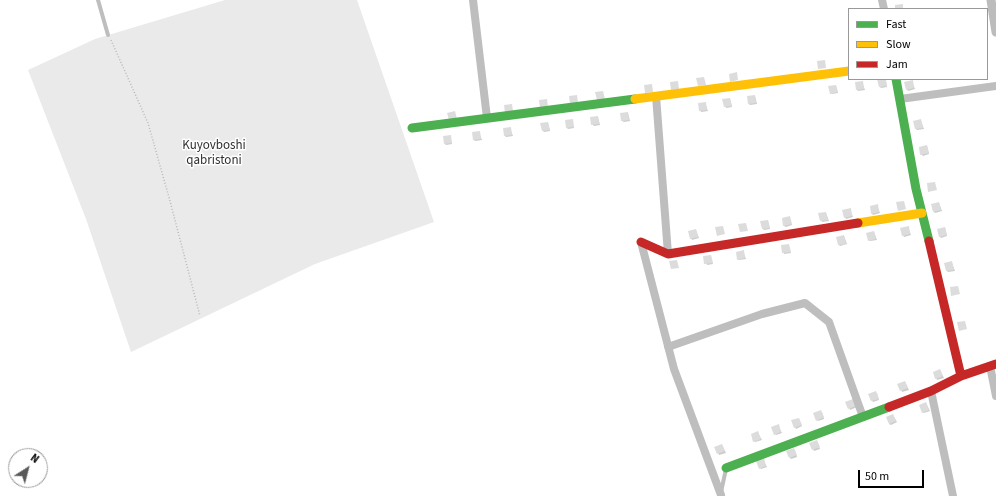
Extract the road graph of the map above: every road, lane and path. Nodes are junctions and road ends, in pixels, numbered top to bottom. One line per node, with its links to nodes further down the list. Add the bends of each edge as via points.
1 (98, 0): 3 (lane)
2 (473, 0): 9 (street)
3 (108, 35): 14 (path, via 148,123)
4 (848, 71): 7 (street)
5 (896, 80): 8 (street)
6 (996, 86): 8 (street)
7 (656, 96): 9 (street); 13 (street)
8 (900, 99): 11 (street)
9 (487, 118): 10 (street)
10 (412, 128)
11 (922, 213): 13 (street); 17 (street)
12 (641, 242): 13 (street); 15 (street)
13 (668, 254)
14 (200, 316)
15 (668, 347): 20 (street, via 762,314 805,303 829,322); 22 (street)
16 (993, 365): 17 (street); 19 (street)
17 (961, 376): 18 (street)
18 (931, 391): 20 (street); 23 (street)
19 (996, 396)
20 (863, 417): 21 (street)
21 (726, 468): 22 (lane)
22 (720, 496)
23 (953, 496)

